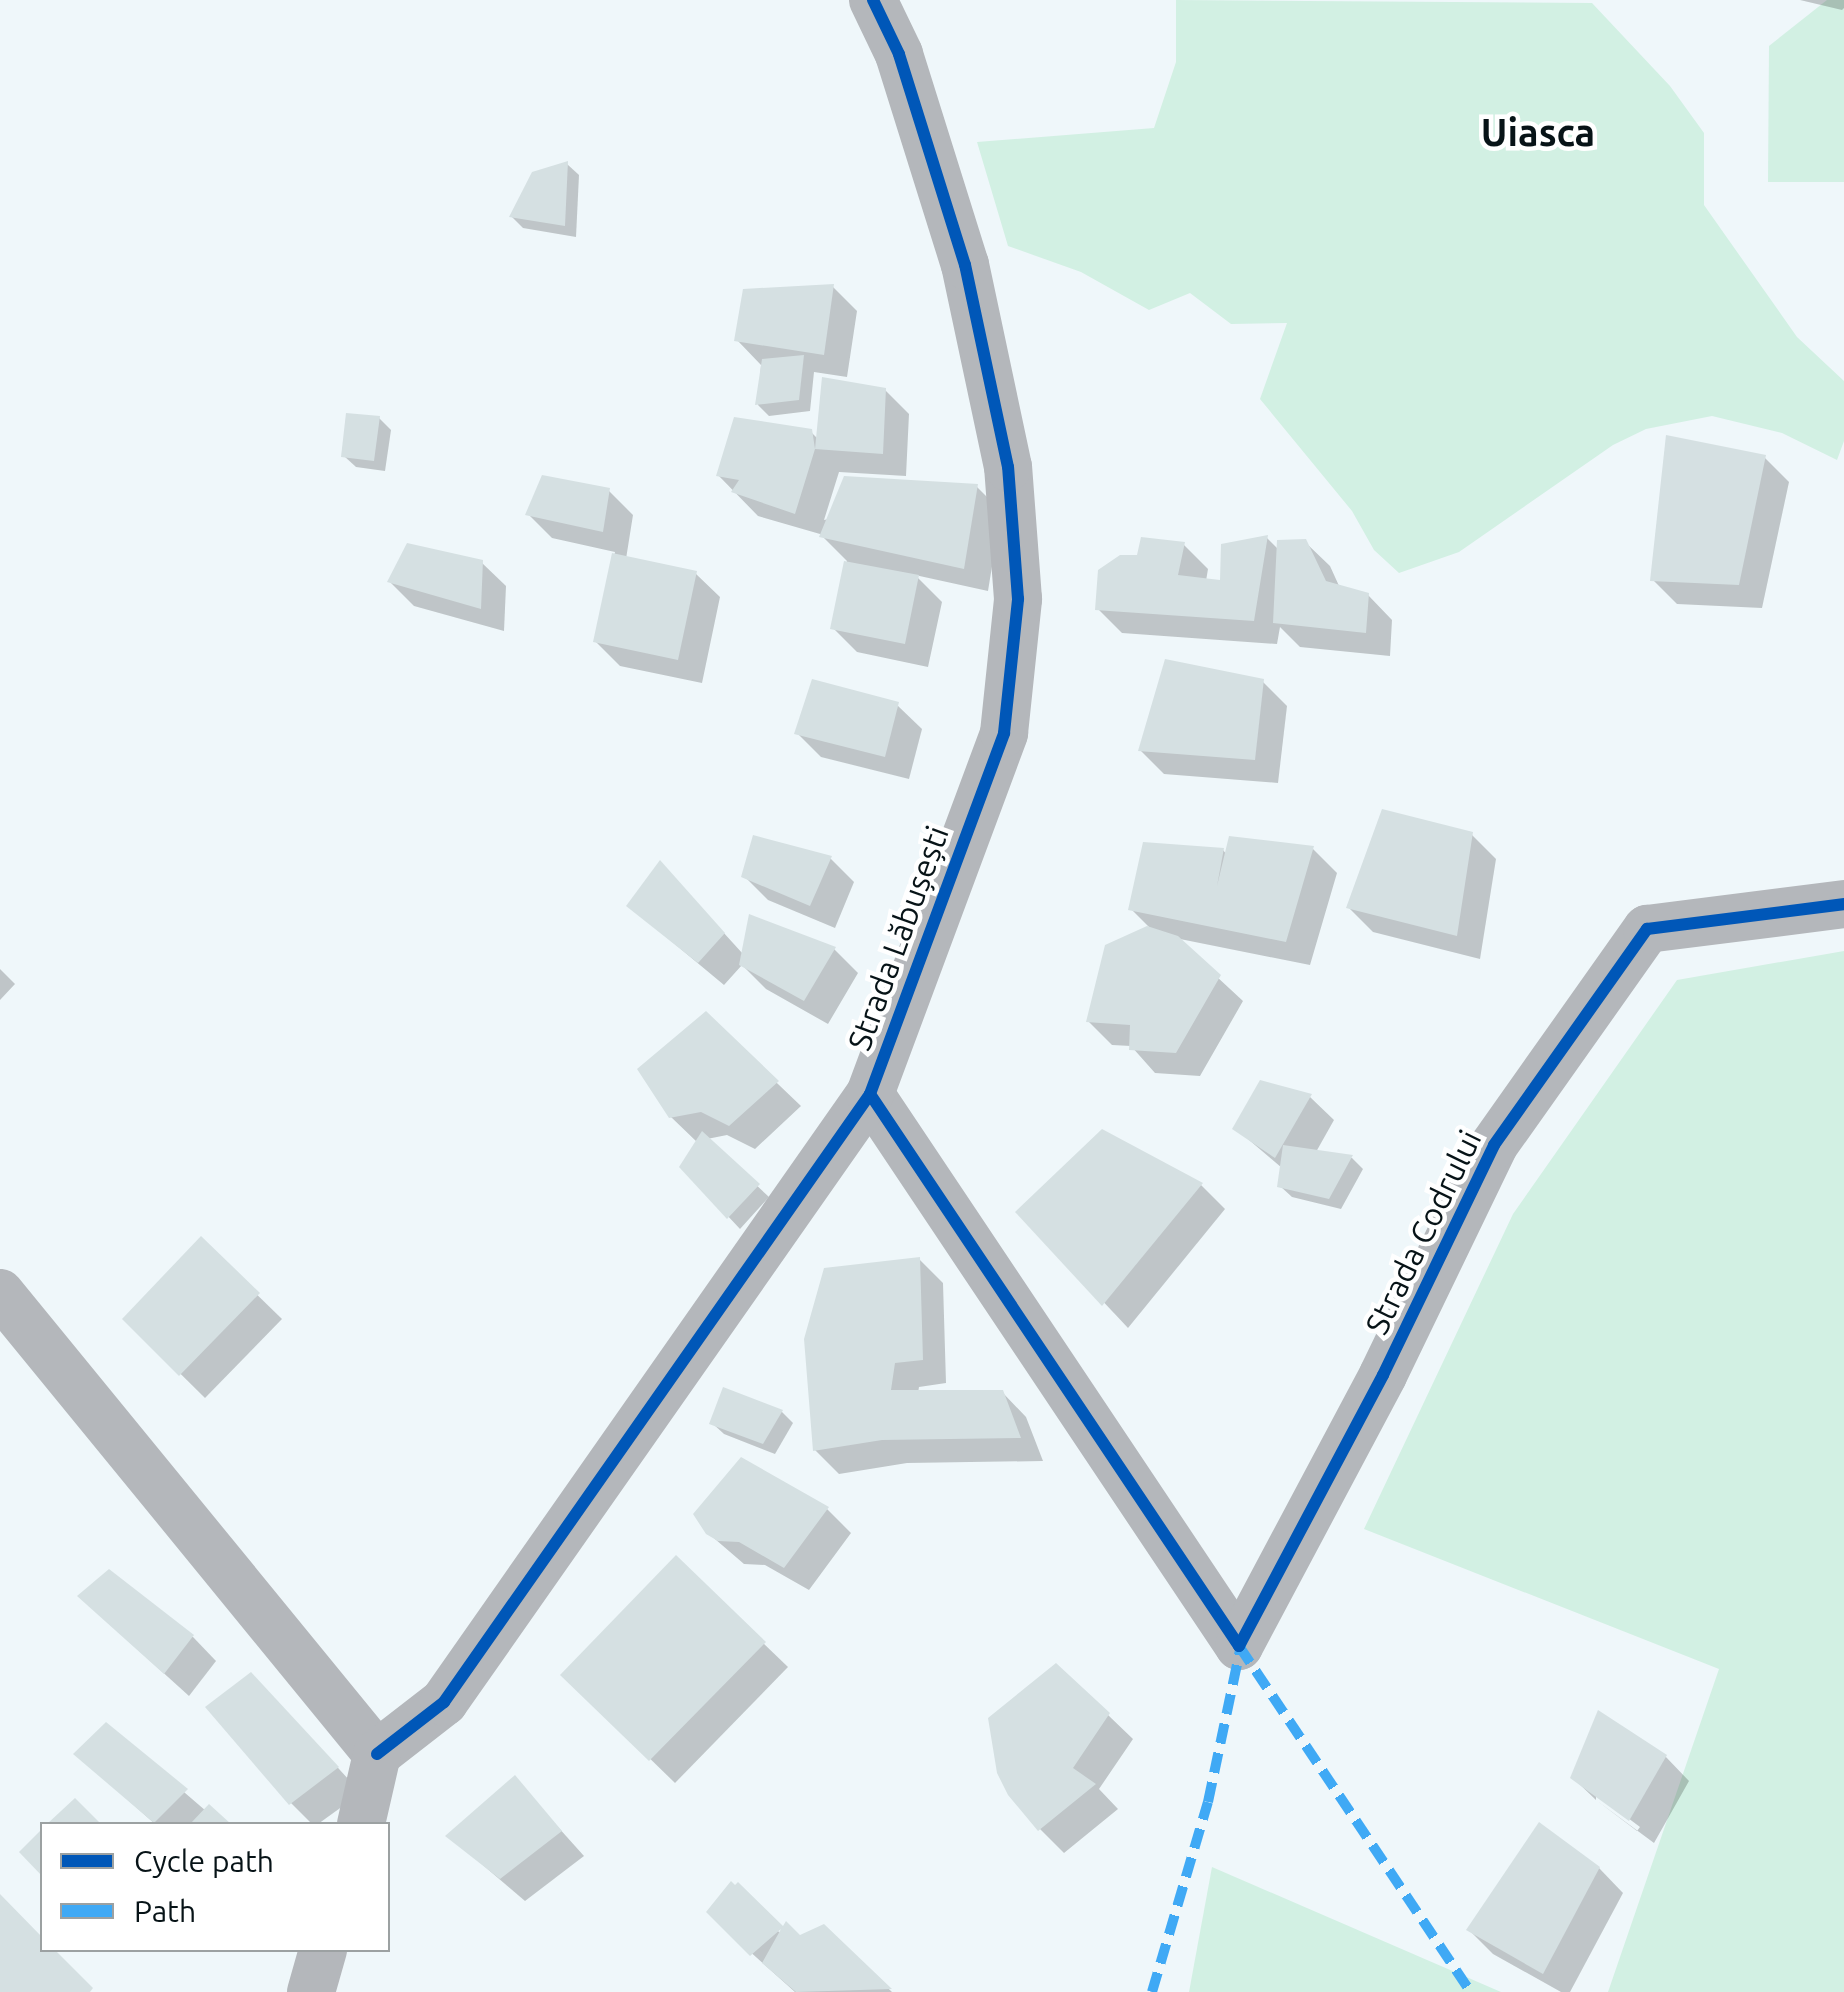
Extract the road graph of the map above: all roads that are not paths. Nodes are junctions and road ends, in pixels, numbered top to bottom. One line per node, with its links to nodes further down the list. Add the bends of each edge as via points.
1 (873, 0): 3 (street, Strada Lăbușești, via 898,54 965,264 1008,466 1018,600 1004,732)
2 (1844, 904): 3 (street, Strada Codrului, via 1646,929 1494,1146 1239,1646)
3 (870, 1094): 5 (street, Strada Lăbușești, via 444,1702)
4 (0, 1293): 5 (street)
5 (378, 1754): 6 (street)
6 (361, 1822)
7 (322, 1952): 8 (street)
8 (311, 1992)

